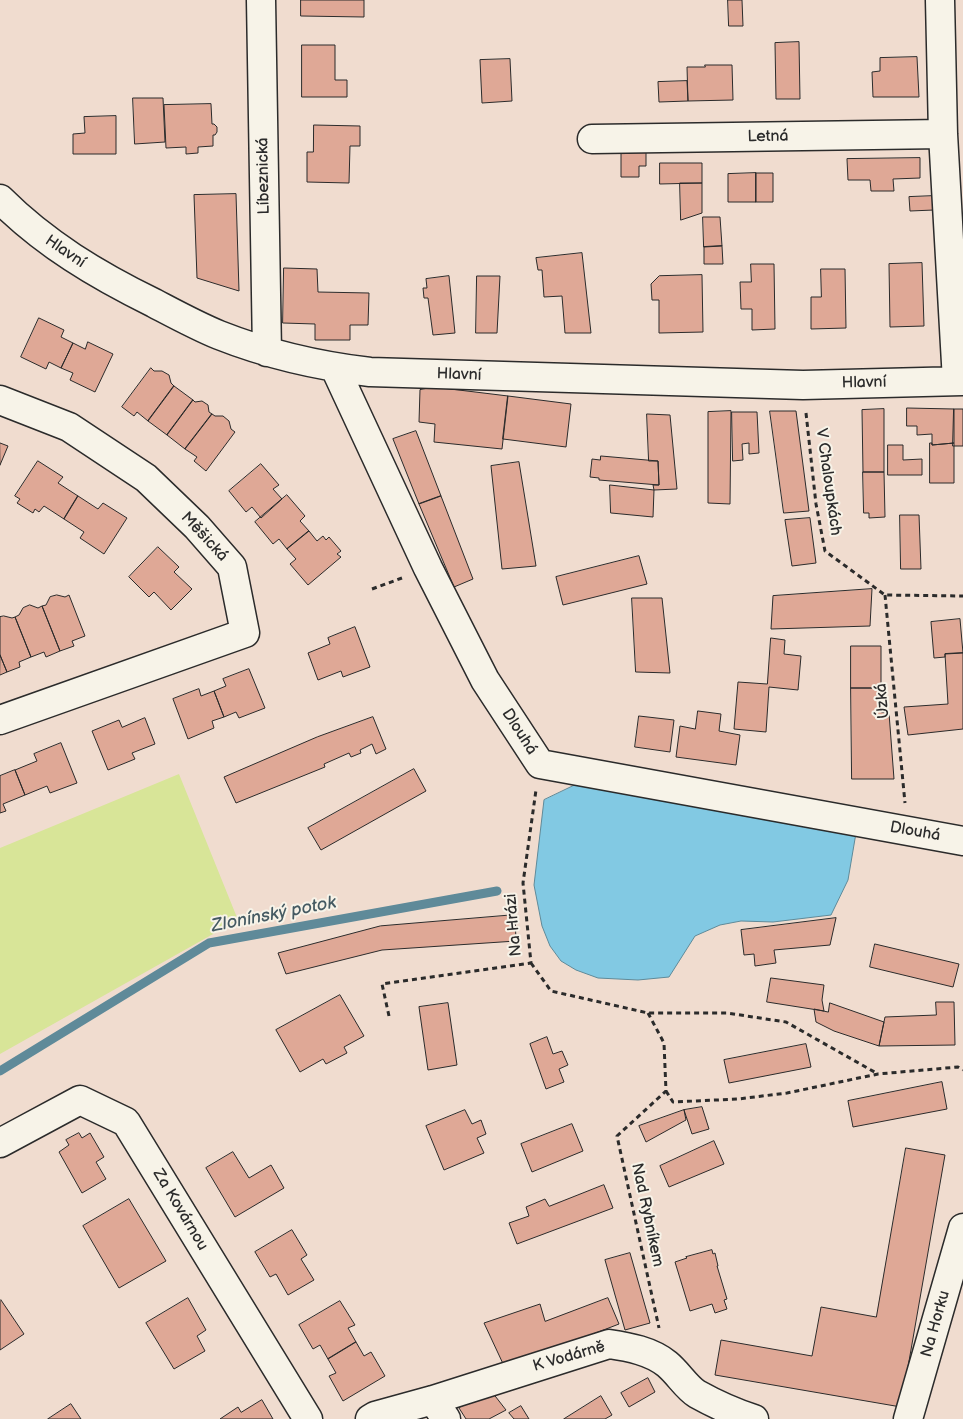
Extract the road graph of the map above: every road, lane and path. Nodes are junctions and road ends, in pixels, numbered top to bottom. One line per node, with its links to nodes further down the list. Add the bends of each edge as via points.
1 (261, 0): 6 (street, Líbeznická)
2 (940, 0): 3 (street)
3 (943, 134): 4 (street, Letná); 8 (street)
4 (592, 140)
5 (0, 199): 6 (street, Hlavní, via 38,234 113,283 219,334)
6 (267, 352): 7 (street, Hlavní)
7 (335, 368): 9 (street, Hlavní, via 370,372); 14 (street, Dlouhá, via 480,672)
8 (960, 381): 9 (street, Hlavní)
9 (803, 385): 11 (path, V Chaloupkách, via 816,504 825,550)
10 (0, 400): 13 (street, Měšická, via 69,427 146,478 197,527 232,567 245,634)
11 (885, 595): 12 (path); 15 (path, Úzká)
12 (963, 596)
13 (0, 720)
14 (540, 764): 16 (street, Dlouhá); 17 (path, Na Hrázi, via 523,883)
15 (905, 804)
16 (963, 841)
17 (531, 963): 18 (path, via 551,991); 19 (path, Na Hrázi, via 382,984)
18 (648, 1013): 21 (path, via 727,1013 786,1022); 22 (path, via 664,1044)
19 (389, 1016)
20 (963, 1070): 21 (path, via 958,1066)
21 (878, 1074): 22 (path, via 787,1094 738,1099 673,1102)
22 (666, 1091): 25 (path, Nad Rybníkem, via 617,1136)
23 (0, 1143): 27 (street, Za Kovárnou, via 80,1100 126,1122)
24 (963, 1228): 30 (street, Na Horku)
25 (666, 1363): 26 (street, K Vodárně, via 645,1352 609,1344); 29 (street, K Vodárně, via 696,1393)
26 (440, 1410): 28 (street, K Vodárně)
27 (308, 1419)
28 (370, 1419)
29 (754, 1419)
30 (908, 1419)

